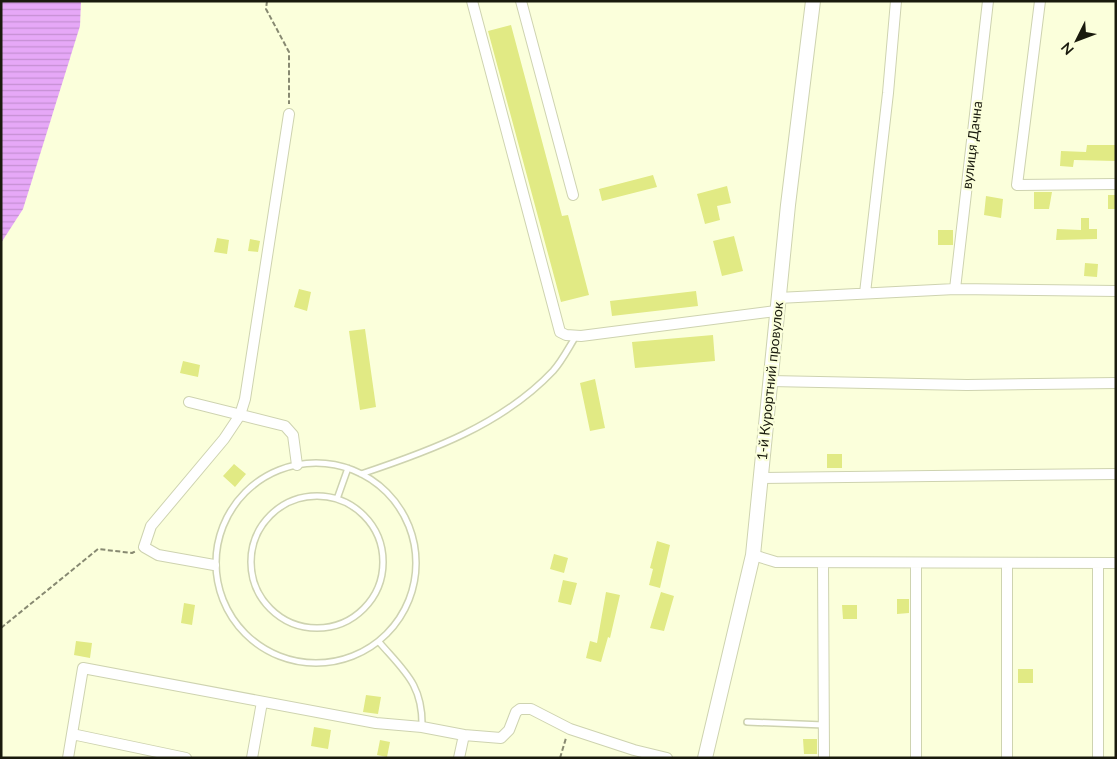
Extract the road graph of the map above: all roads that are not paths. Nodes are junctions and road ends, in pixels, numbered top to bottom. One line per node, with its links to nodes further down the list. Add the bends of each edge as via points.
1 (472, 1): 14 (street, via 560,332)
2 (521, 1): 9 (street)
3 (813, 1): 13 (street, 1-й Курортний провулок)
4 (896, 1): 12 (street)
5 (988, 1): 10 (street, вулиця Дачна)
6 (1040, 1): 8 (street, via 1018,185)
7 (289, 114): 18 (street)
8 (1116, 184)
9 (573, 195)
10 (955, 289): 11 (street); 12 (street)
11 (1116, 291)
12 (865, 293): 13 (street)
13 (777, 304): 14 (street); 15 (street, 1-й Курортний провулок)
14 (576, 336): 21 (lane, via 554,369 496,418 464,435)
15 (770, 381): 16 (street, via 967,385); 23 (street, 1-й Курортний провулок)
16 (1116, 383)
17 (189, 402): 18 (street)
18 (240, 415): 19 (street, via 286,426 293,435); 31 (street, via 224,439 151,526 144,547 158,555)
19 (297, 465): 20 (lane, via 316,462); 31 (lane, via 284,467 256,482 233,504 219,533)
20 (348, 468): 21 (lane); 24 (lane)
21 (360, 474): 32 (lane, via 375,482 397,504 411,531 417,561 412,592 400,620)
22 (1116, 474): 23 (street)
23 (760, 478): 25 (street, 1-й Курортний провулок)
24 (337, 499): 24 (lane, via 315,496 294,500 275,511 260,527 252,547 250,569 256,590 264,602 286,621 307,628 329,628 349,620 366,606 380,581 383,567 380,545 371,525 356,509)
25 (753, 555): 26 (street, via 776,562); 44 (street, 1-й Курортний провулок)
26 (823, 563): 30 (street); 35 (street)
27 (1007, 563): 28 (street); 30 (street); 47 (street)
28 (1098, 563): 29 (street); 48 (street)
29 (1116, 563)
30 (916, 564): 46 (street)
31 (214, 565): 32 (lane, via 220,596 235,625 259,647 288,660 320,664 351,658)
32 (379, 642): 36 (lane, via 416,688)
33 (262, 702): 36 (street, via 376,723); 37 (street, via 83,668); 41 (street)
34 (747, 722): 35 (lane)
35 (824, 725): 45 (street)
36 (422, 727): 38 (street)
37 (72, 734): 39 (street); 40 (street)
38 (464, 734): 42 (street); 43 (street, via 501,738 509,730 514,715 525,708 570,729)
39 (68, 758)
40 (186, 758)
41 (252, 758)
42 (459, 758)
43 (668, 758)
44 (705, 758)
45 (824, 758)
46 (916, 758)
47 (1007, 758)
48 (1098, 758)

